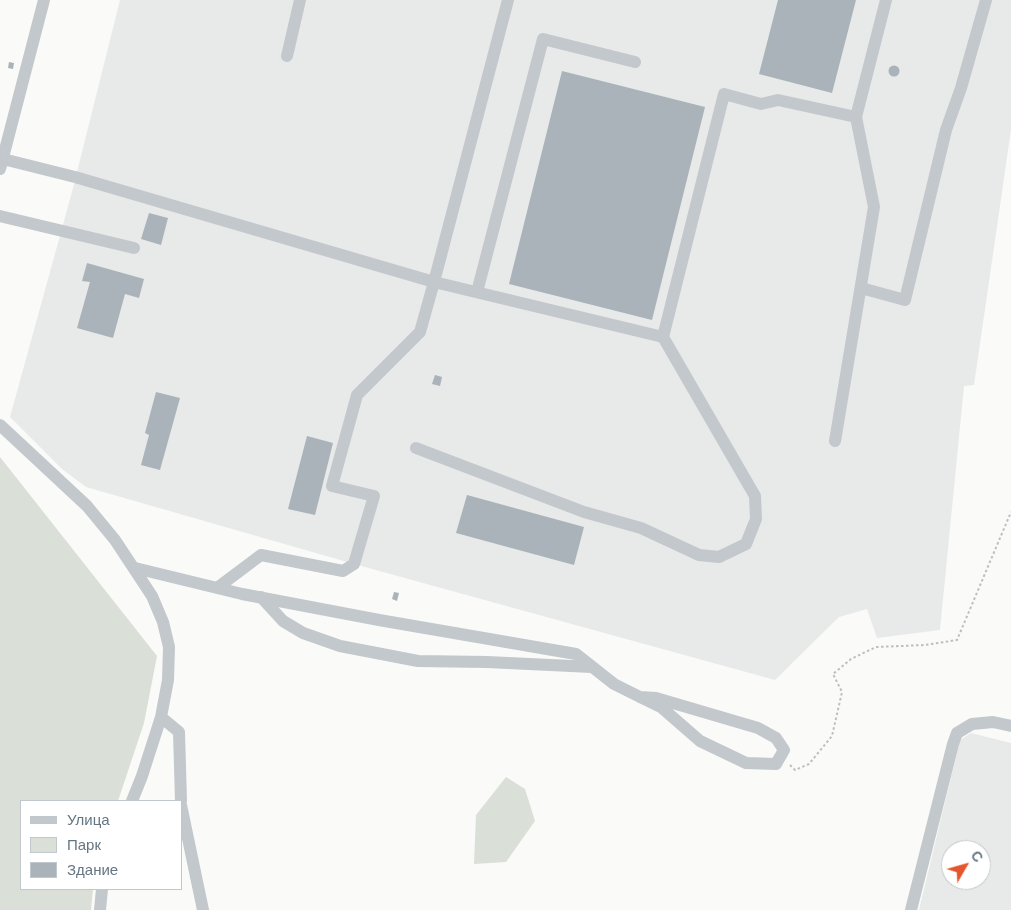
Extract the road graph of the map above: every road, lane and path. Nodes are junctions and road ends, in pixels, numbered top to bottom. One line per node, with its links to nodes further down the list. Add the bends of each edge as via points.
1 (44, 0): 9 (street)
2 (300, 0): 6 (street)
3 (508, 0): 12 (street)
4 (886, 0): 8 (street)
5 (986, 0): 13 (street, via 946,130 905,300)
6 (287, 56)
7 (635, 62): 14 (street, via 543,39)
8 (856, 117): 13 (street, via 874,208); 15 (street, via 778,100 760,104 724,94)
9 (1, 164): 12 (street, via 74,177)
10 (0, 216): 11 (street)
11 (134, 248)
12 (434, 282): 14 (street); 21 (street, via 420,332 357,395 332,486 374,496 354,564 343,571 261,555)
13 (861, 288): 17 (street)
14 (477, 292): 15 (street)
15 (663, 337): 18 (street, via 755,496 756,519 746,544 720,557 699,555 641,528 584,512)
16 (0, 425): 20 (street, via 87,506)
17 (835, 442)
18 (416, 448)
19 (1011, 512): 27 (path, via 957,640 925,646 876,647 851,659 833,674 842,692 832,736 809,764 795,770)
20 (135, 568): 21 (street); 25 (street, via 152,596 169,647 168,680)
21 (217, 588): 22 (street)
22 (261, 597): 23 (street, via 576,654); 23 (street, via 283,621 303,633 340,646 418,661)
23 (592, 667): 24 (street, via 614,684)
24 (640, 697): 27 (street, via 661,707 700,741 746,763 776,764); 27 (street, via 656,698 758,728 776,738 784,750)
25 (161, 717): 28 (street); 29 (street, via 179,732)
26 (1011, 726): 34 (street, via 993,722 972,724 957,733)
27 (780, 757)
28 (132, 800)
29 (181, 800)
30 (182, 808): 33 (street)
31 (102, 890): 32 (street)
32 (100, 910)
33 (203, 910)
34 (911, 910)

